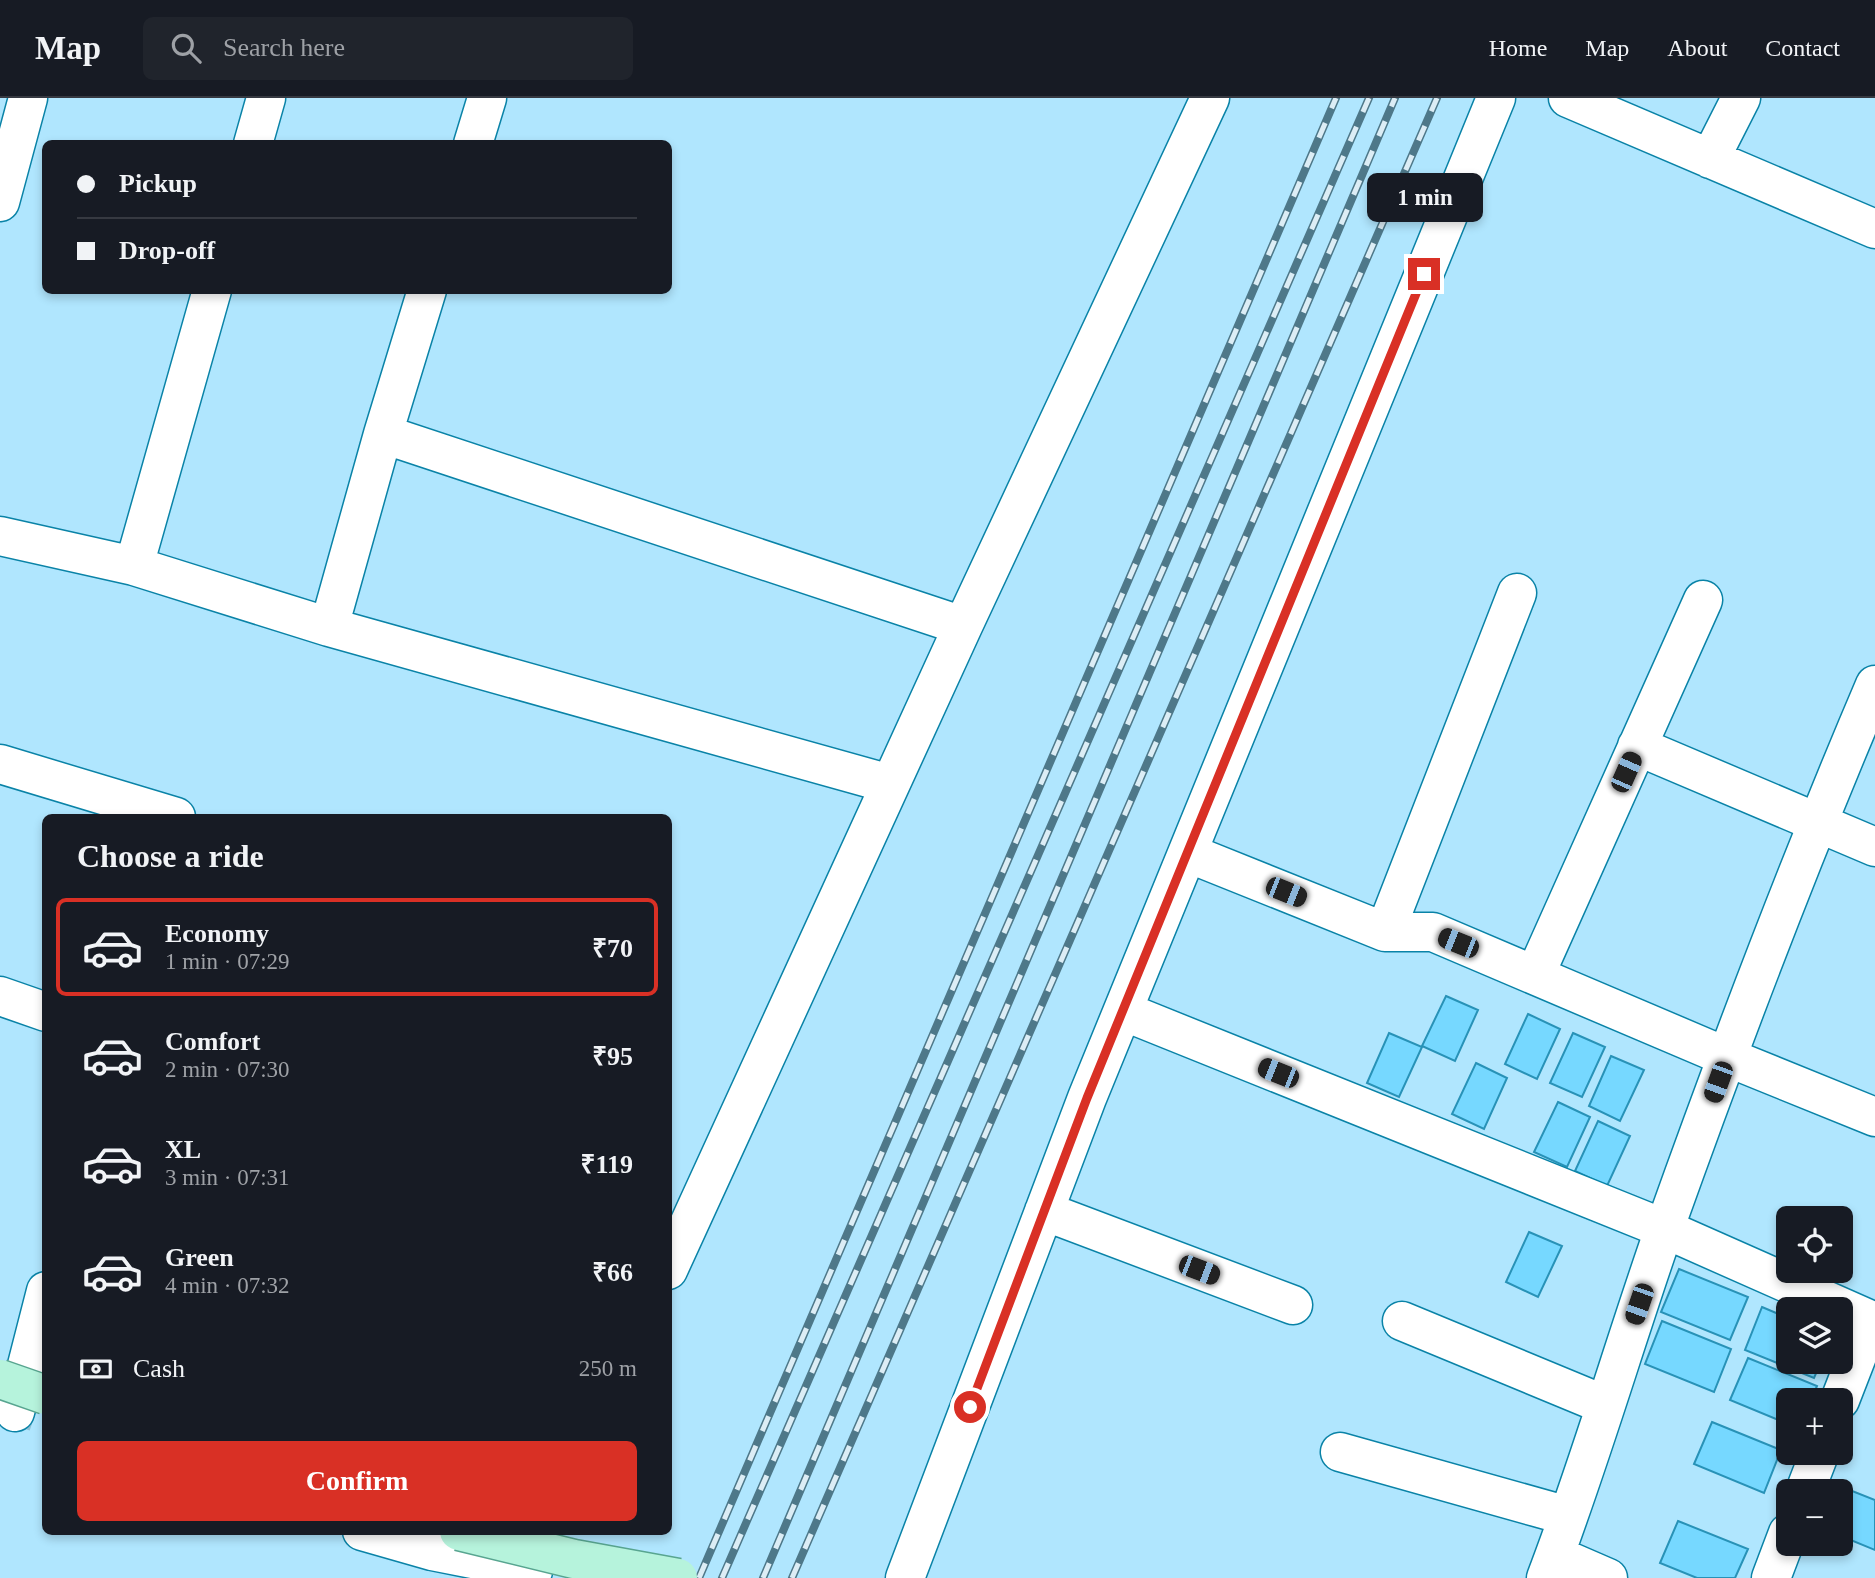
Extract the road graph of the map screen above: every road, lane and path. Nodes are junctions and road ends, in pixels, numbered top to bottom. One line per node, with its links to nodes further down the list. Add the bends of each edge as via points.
1 (28, 98): 11 (street)
2 (266, 98): 8 (street)
3 (487, 98): 9 (street)
4 (1210, 98): 20 (street)
5 (1496, 98): 29 (street)
6 (1567, 98): 10 (street)
7 (1741, 98): 10 (street)
8 (254, 140)
9 (474, 140)
10 (1710, 159): 12 (street)
11 (0, 202)
12 (1875, 229)
13 (211, 294): 17 (street)
14 (426, 294): 15 (street)
15 (383, 434): 20 (street); 21 (street)
16 (0, 536): 17 (street)
17 (134, 566): 21 (street)
18 (1517, 593): 30 (street)
19 (1703, 600): 23 (street)
20 (963, 626): 25 (street)
21 (329, 627): 25 (street)
22 (1875, 685): 27 (street)
23 (1637, 746): 27 (street); 31 (street)
24 (0, 764): 26 (street)
25 (890, 784): 39 (street)
26 (166, 814)
27 (1817, 821): 28 (street); 35 (street)
28 (1875, 847)
29 (1188, 853): 30 (street); 34 (street)
30 (1385, 932): 31 (street, via 1433,932)
31 (1535, 975): 35 (street)
32 (0, 996): 33 (street)
33 (42, 1011)
34 (1123, 1011): 37 (street); 38 (street)
35 (1727, 1057): 36 (street); 38 (street)
36 (1875, 1117)
37 (1044, 1211): 40 (street); 56 (street)
38 (1665, 1229): 43 (street); 46 (street)
39 (672, 1261)
40 (1293, 1305)
41 (42, 1309): 45 (street)
42 (1402, 1321): 46 (street)
43 (1873, 1321): 44 (street)
44 (1845, 1388)
45 (21, 1403)
46 (1605, 1405): 48 (street)
47 (1340, 1452): 48 (street)
48 (1568, 1516): 53 (street)
49 (408, 1535): 51 (street)
50 (548, 1535): 54 (street)
51 (443, 1538): 54 (street); 55 (main road, bridge)
52 (1779, 1556): 58 (street)
53 (1551, 1567): 57 (street)
54 (531, 1575)
55 (678, 1578)
56 (905, 1578)
57 (1608, 1578)
58 (1771, 1578)

